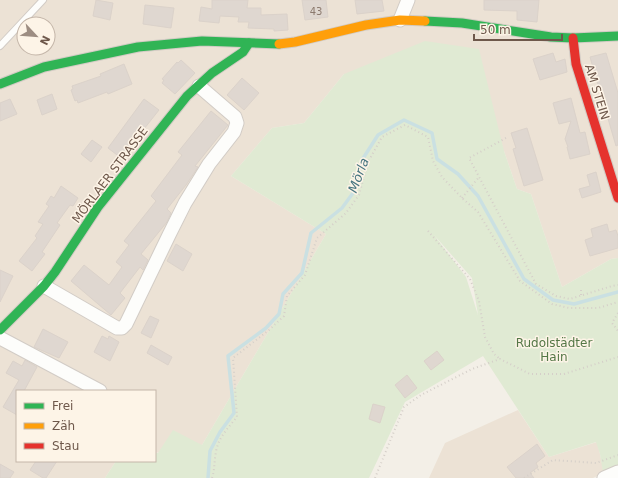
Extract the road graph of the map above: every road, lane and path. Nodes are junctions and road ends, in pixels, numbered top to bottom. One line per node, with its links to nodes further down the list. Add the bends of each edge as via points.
1 (43, 0): 7 (lane)
2 (408, 0): 3 (street)
3 (400, 20): 5 (street, via 462,23); 6 (street, via 366,25 295,42)
4 (618, 36): 5 (street)
5 (573, 38): 13 (street, AM STEIN, via 576,64)
6 (249, 43): 8 (street, via 202,41 138,47 44,68); 9 (street, MÖRLAER STRASSE, via 244,52 212,73)
7 (0, 46)
8 (0, 84)
9 (199, 86): 16 (street, MÖRLAER STRASSE, via 147,145 98,207); 16 (street, via 235,117 237,123 234,132 209,164 185,203 126,324 122,328 116,328)
10 (506, 138): 11 (path, via 469,158)
11 (479, 177): 12 (path); 18 (path, via 536,284 556,296 570,299)
12 (462, 198): 19 (path, via 478,212 520,281 552,304 569,308 598,308); 29 (path, via 442,177 433,161 428,137 405,125 382,138 368,162 359,195 346,213 317,238 305,275 287,296 284,316 233,358 237,417 223,434 216,452)
13 (618, 198)
14 (428, 231): 25 (path, via 470,279 479,301 485,337 494,354)
15 (618, 285): 18 (path)
16 (44, 286): 21 (street, MÖRLAER STRASSE)
17 (581, 288): 18 (path)
18 (581, 295)
19 (618, 302)
20 (618, 313): 22 (path, via 612,323)
21 (0, 330)
22 (618, 331)
23 (0, 338): 26 (street)
24 (618, 358): 25 (path, via 564,374 530,374)
25 (500, 359): 30 (path, via 472,369 421,395 404,408)
26 (98, 390)
27 (618, 455): 31 (path, via 596,463 553,460)
28 (618, 472): 32 (street)
29 (212, 478)
30 (375, 478)
31 (524, 478)
32 (604, 478)

